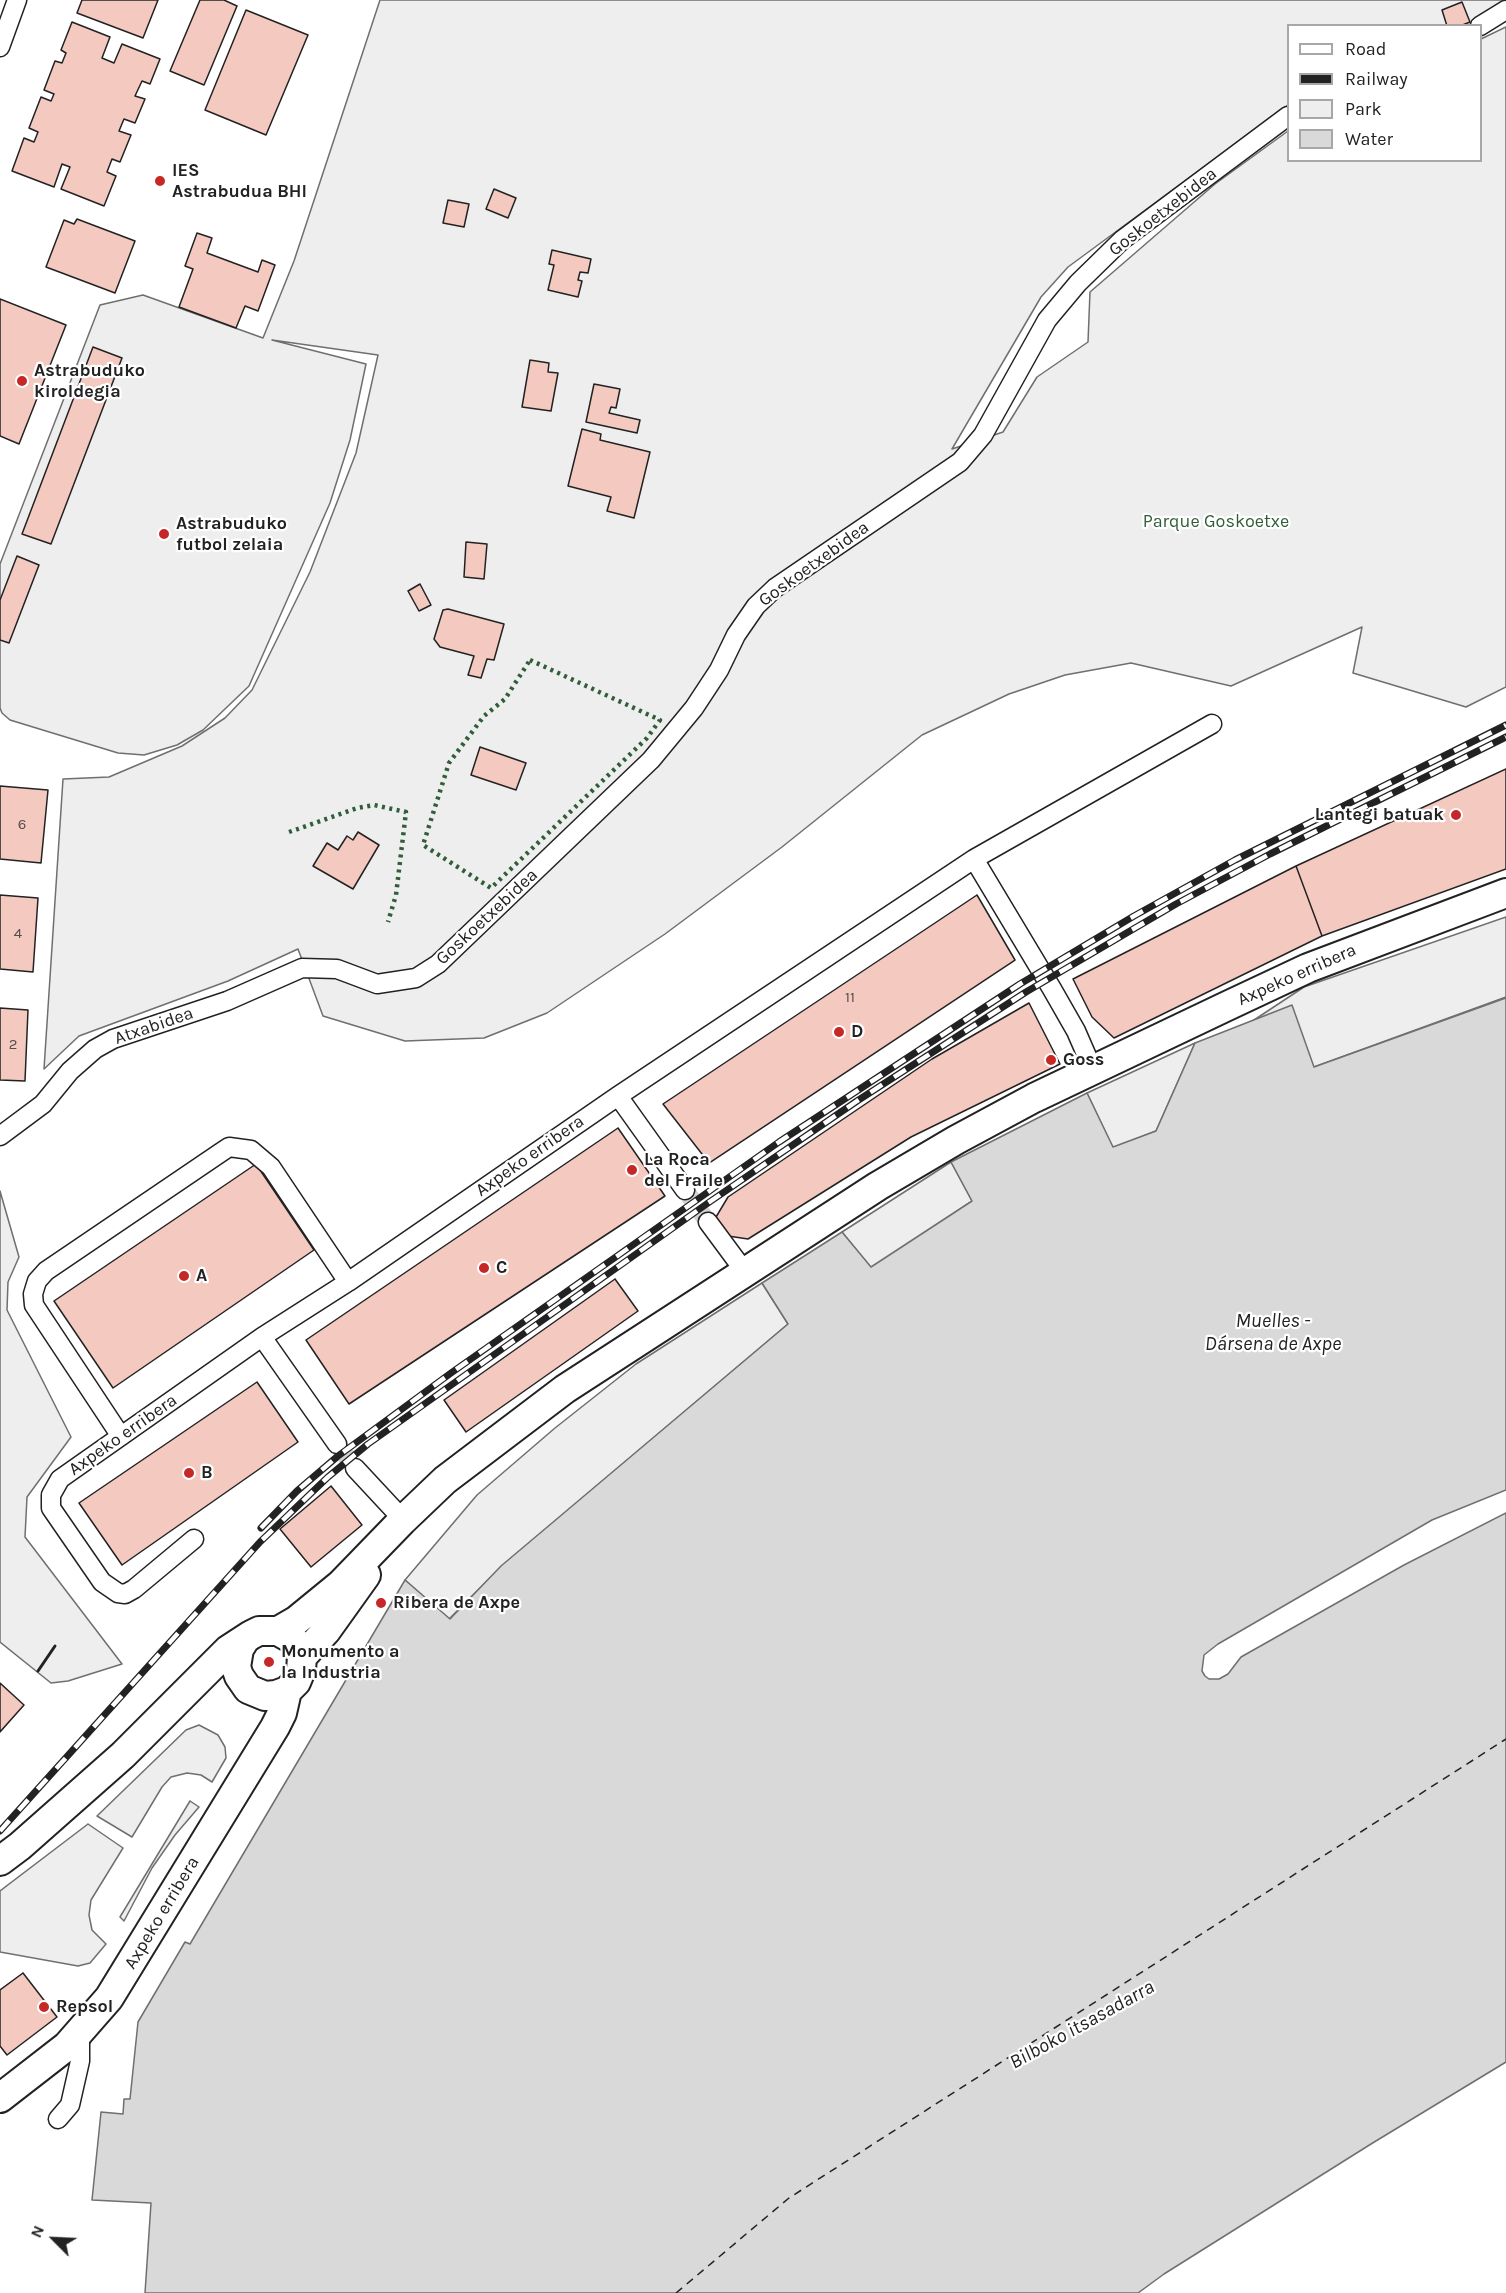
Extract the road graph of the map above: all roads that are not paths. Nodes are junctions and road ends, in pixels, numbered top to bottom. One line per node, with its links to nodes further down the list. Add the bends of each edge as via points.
1 (17, 0): 4 (street)
2 (1506, 10): 3 (street)
3 (1482, 25)
4 (0, 47)
5 (1287, 117): 9 (street, Goskoetxebidea, via 1122,240 1085,276 1047,320 983,435 960,462 775,588 756,606 694,708 651,760 438,964 416,978 377,984)
6 (1212, 724): 7 (street, Axpeko erribera)
7 (974, 859): 10 (street, via 1062,1006); 11 (street, Axpeko erribera)
8 (1506, 893): 10 (main road, Axpeko erribera, via 1308,968)
9 (337, 969): 12 (street, Atxabidea, via 302,969 226,1001 113,1039 95,1049 70,1071 43,1104)
10 (1093, 1070): 15 (main road, Axpeko erribera, via 956,1140)
11 (618, 1096): 13 (street); 16 (street, Axpeko erribera)
12 (0, 1136)
13 (685, 1190)
14 (708, 1222): 15 (street)
15 (745, 1272): 21 (main road, Axpeko erribera, via 565,1389 445,1480)
16 (348, 1282): 17 (street, Axpeko erribera); 18 (street, via 271,1167 251,1150 229,1148 220,1153 46,1271 37,1281 34,1305)
17 (262, 1337): 18 (street, Axpeko erribera); 19 (street)
18 (120, 1436): 22 (street, Axpeko erribera, via 60,1479 51,1495 51,1509 102,1582 125,1594)
19 (337, 1444)
20 (355, 1468): 21 (street)
21 (402, 1521): 23 (main road, Axpeko erribera, via 341,1584); 25 (main road, Axpeko erribera, via 348,1604)
22 (194, 1539)
23 (278, 1631): 24 (main road, via 259,1631); 25 (main road, via 294,1640)
24 (244, 1641): 26 (main road, via 236,1667); 28 (main road, via 228,1650)
25 (302, 1657): 27 (main road, via 296,1682)
26 (249, 1688): 27 (main road, via 265,1696); 28 (main road, via 221,1681); 31 (main road, Axpeko erribera, via 258,1703 259,1722 245,1758 103,1990)
27 (287, 1691): 30 (main road, Axpeko erribera, via 275,1727 114,1990)
28 (184, 1693): 29 (main road, via 82,1792)
29 (0, 1861)
30 (80, 2033): 31 (main road, Axpeko erribera); 33 (street, via 80,2061 70,2105)
31 (23, 2080): 32 (main road, Axpeko erribera)
32 (0, 2098)
33 (58, 2120)

